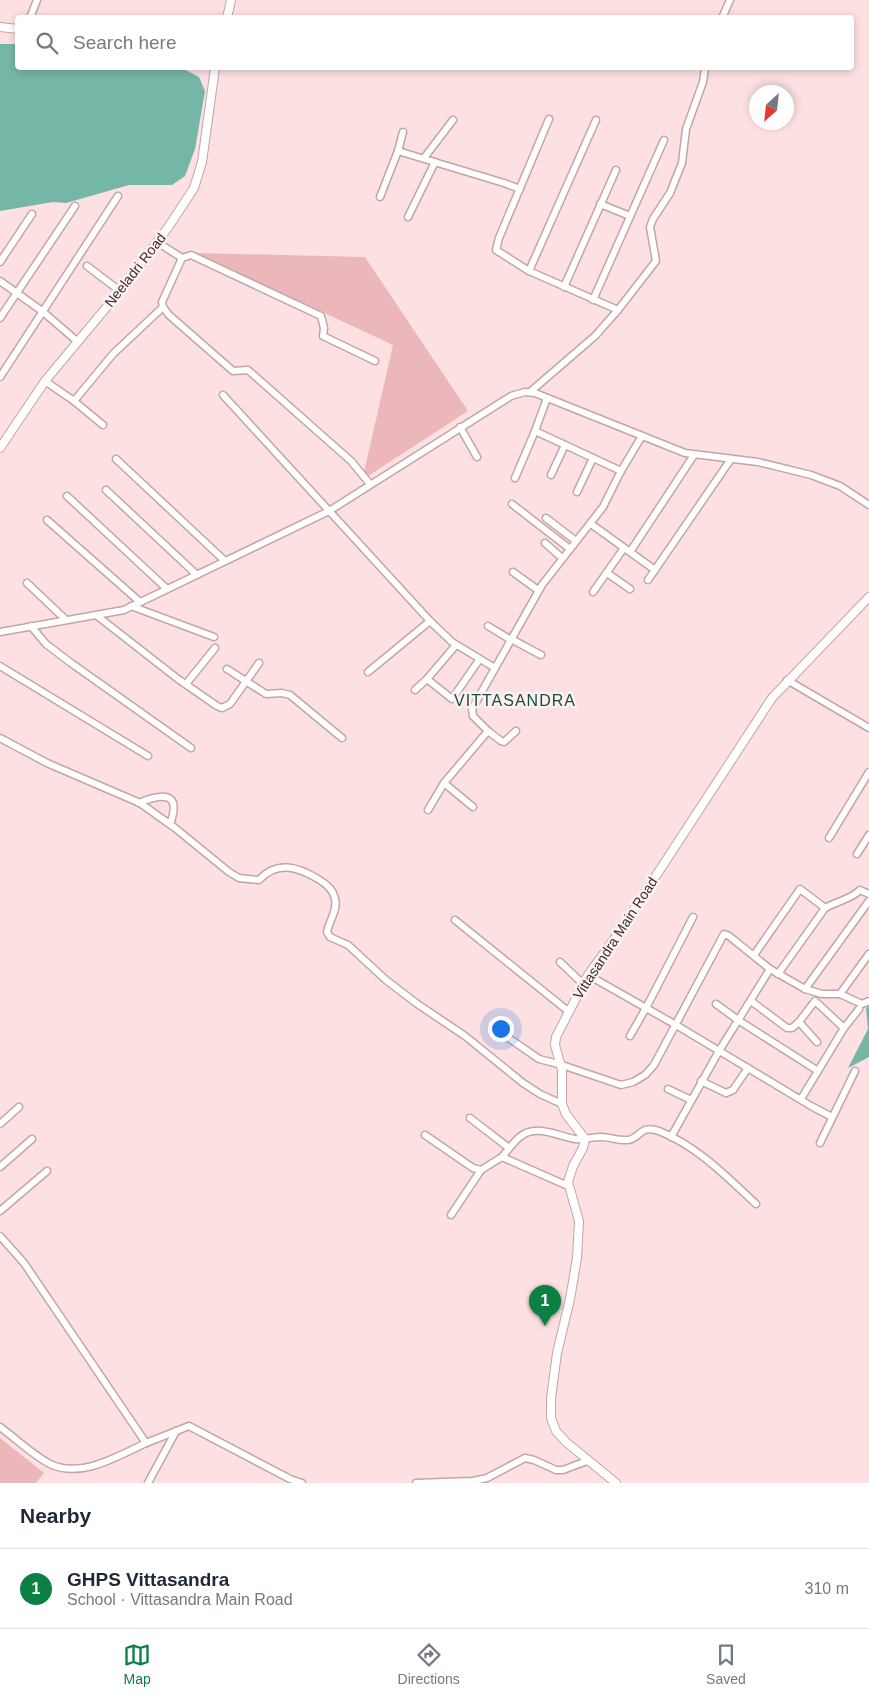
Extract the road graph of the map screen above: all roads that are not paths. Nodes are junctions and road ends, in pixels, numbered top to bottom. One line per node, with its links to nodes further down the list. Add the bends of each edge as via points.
1 (37, 0): 4 (street)
2 (231, 0): 5 (street)
3 (730, 0): 6 (street)
4 (31, 15)
5 (228, 15)
6 (723, 15)
7 (0, 27): 8 (street)
8 (15, 29)
9 (215, 70): 28 (street, Neeladri Road, via 197,182)
10 (705, 70): 39 (street, via 686,129 682,163 650,227 656,261)
11 (549, 119): 20 (street)
12 (453, 120): 17 (street)
13 (596, 120): 32 (street)
14 (403, 132): 16 (street)
15 (664, 140): 26 (street)
16 (398, 151): 17 (street); 22 (street)
17 (424, 158): 18 (street)
18 (435, 162): 20 (street); 27 (street)
19 (616, 170): 23 (street)
20 (520, 189): 32 (street, via 496,250)
21 (118, 196): 40 (street)
22 (380, 197)
23 (600, 204): 26 (street); 34 (street)
24 (75, 206): 36 (street)
25 (32, 214): 30 (street)
26 (630, 216): 37 (street)
27 (408, 217)
28 (157, 242): 29 (street); 35 (street, Neeladri Road)
29 (182, 258): 38 (street, via 162,302); 43 (street, via 191,255 321,316 323,336)
30 (0, 262)
31 (87, 266): 35 (street)
32 (530, 271): 34 (street)
33 (0, 281): 36 (street)
34 (564, 287): 37 (street)
35 (120, 291): 42 (street, Neeladri Road)
36 (16, 293): 40 (street); 41 (street)
37 (593, 300): 39 (street)
38 (163, 307): 49 (street, via 113,354); 64 (street, via 234,371 248,370 351,461)
39 (618, 310): 46 (street, via 596,336)
40 (42, 311): 42 (street); 44 (street)
41 (0, 318)
42 (78, 342): 45 (street, Neeladri Road)
43 (375, 361)
44 (0, 377)
45 (45, 381): 49 (street); 55 (street, Neeladri Road)
46 (530, 392): 48 (street); 51 (street, via 511,396)
47 (223, 395): 70 (street)
48 (547, 398): 52 (street); 53 (street)
49 (74, 401): 50 (street)
50 (103, 425)
51 (460, 427): 57 (street); 64 (street)
52 (535, 432): 54 (street); 63 (street)
53 (642, 436): 56 (street); 61 (street)
54 (565, 446): 58 (street); 62 (street)
55 (0, 448)
56 (694, 455): 60 (street); 78 (street)
57 (477, 457)
58 (593, 458): 61 (street); 66 (street)
59 (116, 459): 80 (street)
60 (731, 459): 69 (street, via 766,463 811,475 840,486); 81 (street)
61 (621, 471): 73 (street)
62 (551, 475)
63 (515, 478)
64 (370, 484): 70 (street)
65 (106, 490): 84 (street)
66 (577, 492)
67 (67, 496): 88 (street)
68 (512, 504): 77 (street)
69 (869, 505)
70 (329, 511): 80 (street); 96 (street)
71 (546, 518): 74 (street)
72 (47, 520): 92 (street)
73 (591, 524): 74 (street); 76 (street)
74 (576, 541): 77 (street)
75 (545, 543): 79 (street)
76 (624, 548): 78 (street); 83 (street)
77 (570, 549): 79 (street)
78 (630, 552): 81 (street)
79 (562, 558): 89 (street)
80 (225, 562): 84 (street)
81 (655, 570): 85 (street)
82 (513, 572): 89 (street)
83 (607, 573): 87 (street); 90 (street)
84 (197, 575): 88 (street)
85 (648, 580)
86 (27, 583): 95 (street)
87 (630, 588)
88 (167, 589): 92 (street)
89 (538, 590): 101 (street)
90 (594, 592)
91 (869, 597): 112 (street, Vittasandra Main Road)
92 (140, 602): 93 (street)
93 (130, 606): 94 (street); 100 (street)
94 (96, 615): 95 (street); 114 (street)
95 (66, 620): 97 (street)
96 (430, 620): 102 (street); 110 (street)
97 (31, 626): 99 (street); 121 (street, via 46,644)
98 (488, 626): 101 (street)
99 (0, 632)
100 (214, 637)
101 (511, 639): 104 (street); 108 (street)
102 (456, 645): 105 (street); 111 (street)
103 (215, 648): 114 (street)
104 (540, 655)
105 (479, 660): 108 (street); 111 (street, via 452,699)
106 (259, 662): 113 (street)
107 (0, 666): 122 (street)
108 (495, 668): 117 (street, via 472,709 473,716)
109 (227, 669): 113 (street)
110 (368, 672)
111 (427, 679): 115 (street)
112 (787, 680): 116 (street); 142 (street, Vittasandra Main Road)
113 (246, 681): 114 (street, via 230,704 222,708); 120 (street, via 266,694 290,695)
114 (186, 684)
115 (415, 690)
116 (869, 728)
117 (488, 731): 118 (street, via 504,742); 124 (street)
118 (516, 731)
119 (0, 738): 125 (street, via 47,763)
120 (342, 738)
121 (190, 748)
122 (148, 756)
123 (869, 772): 130 (street)
124 (444, 782): 126 (street); 127 (street)
125 (139, 803): 128 (street); 128 (street, via 158,796 171,798 174,808)
126 (473, 807)
127 (428, 810)
128 (170, 824): 168 (street, via 228,872 240,878 258,880 273,870 295,867 329,886 336,900 327,932 330,937 348,945 386,980 465,1036 523,1083)
129 (869, 835): 131 (street)
130 (829, 838)
131 (857, 854)
132 (869, 894): 134 (street, via 860,890 852,898)
133 (869, 901): 144 (street)
134 (825, 908): 138 (street, via 800,888); 141 (street)
135 (693, 917): 149 (street)
136 (455, 920): 151 (street)
137 (869, 954): 145 (street)
138 (754, 955): 140 (street); 154 (street, via 724,934)
139 (560, 962): 143 (street)
140 (770, 969): 141 (street); 146 (street)
141 (778, 974): 144 (street)
142 (588, 975): 143 (street, Vittasandra Main Road); 149 (street)
143 (582, 984): 151 (street, Vittasandra Main Road)
144 (805, 989): 145 (street, via 822,994)
145 (840, 994): 147 (street, via 862,1004)
146 (750, 1001): 152 (street); 153 (street, via 786,1028 792,1028)
147 (869, 1001)
148 (716, 1004): 152 (street)
149 (646, 1008): 154 (street); 157 (street)
150 (859, 1009): 155 (street)
151 (568, 1011): 160 (street, Vittasandra Main Road, via 555,1041)
152 (738, 1020): 159 (street); 162 (street)
153 (799, 1022): 155 (street, via 815,1001); 158 (street)
154 (676, 1025): 159 (street); 160 (street, via 654,1065 633,1082 621,1085)
155 (844, 1028): 162 (street)
156 (497, 1030): 160 (street, via 539,1060)
157 (630, 1036)
158 (817, 1042)
159 (719, 1050): 161 (street); 164 (street)
160 (562, 1065): 168 (street, Vittasandra Main Road)
161 (748, 1068): 164 (street, via 733,1090 726,1093); 166 (street)
162 (818, 1071): 166 (street)
163 (855, 1071): 170 (street)
164 (702, 1081): 167 (street)
165 (668, 1089): 167 (street)
166 (801, 1099): 170 (street)
167 (691, 1100): 174 (street)
168 (562, 1104): 176 (street)
169 (19, 1107): 172 (street)
170 (832, 1117): 177 (street)
171 (470, 1118): 178 (street)
172 (0, 1124)
173 (425, 1135): 181 (street, via 473,1168)
174 (671, 1137): 176 (street, via 650,1129 628,1140); 184 (street, via 687,1144)
175 (32, 1139): 180 (street)
176 (585, 1139): 178 (street, via 534,1130 525,1133); 183 (street, via 570,1172)
177 (820, 1143)
178 (509, 1148): 179 (street)
179 (502, 1157): 181 (street); 183 (street)
180 (0, 1167)
181 (481, 1170): 186 (street)
182 (47, 1171): 185 (street)
183 (568, 1186): 191 (street, via 579,1221 577,1258 557,1353 551,1418 560,1437)
184 (756, 1204)
185 (0, 1211)
186 (451, 1216)
187 (0, 1236): 190 (street, via 24,1263)
188 (0, 1427): 190 (street, via 48,1463 60,1468 96,1465)
189 (176, 1431): 190 (street); 192 (street); 193 (street, via 189,1426)
190 (146, 1443)
191 (587, 1461): 194 (street, via 556,1470 525,1458 487,1478); 195 (street)
192 (148, 1483)
193 (302, 1483)
194 (416, 1483)
195 (616, 1483)

